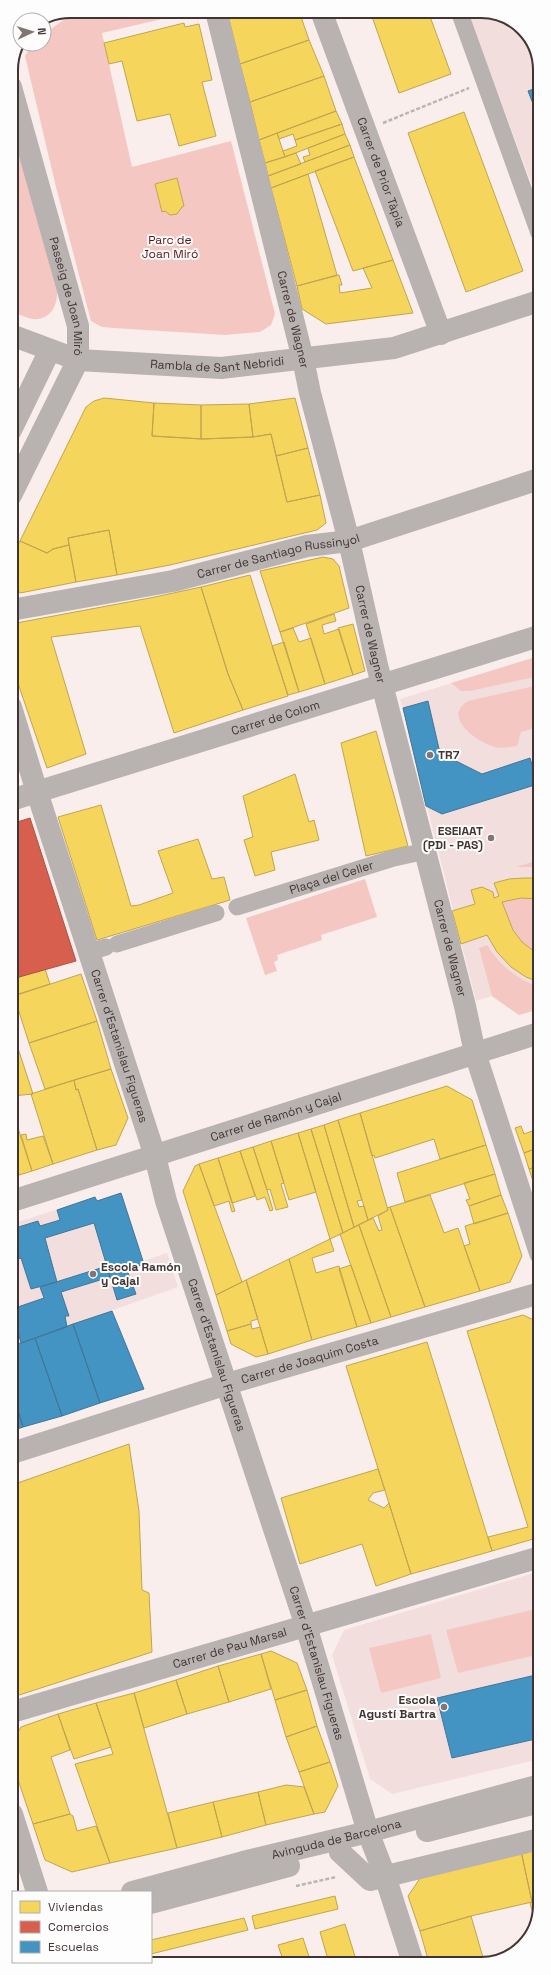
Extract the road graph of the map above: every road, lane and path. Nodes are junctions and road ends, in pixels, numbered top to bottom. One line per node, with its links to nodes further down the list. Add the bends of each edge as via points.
1 (218, 18): 12 (street, Carrer de Wagner)
2 (324, 18): 9 (street, Carrer de Prior Tàpia)
3 (462, 18): 4 (street)
4 (485, 82): 6 (path); 7 (street)
5 (18, 112): 13 (street, Passeig de Joan Miró, via 78,326)
6 (380, 124)
7 (533, 216)
8 (533, 303): 9 (street, Rambla de Sant Nebridi)
9 (441, 334): 12 (street, Rambla de Sant Nebridi, via 394,348)
10 (18, 338): 11 (street, Rambla de Sant Nebridi)
11 (50, 350): 13 (street, Rambla de Sant Nebridi); 14 (street, Passeig de Joan Miró)
12 (303, 359): 13 (street, Rambla de Sant Nebridi, via 221,368); 17 (street, Carrer de Wagner)
13 (78, 360): 15 (street, Passeig de Joan Miró)
14 (18, 416)
15 (18, 481)
16 (533, 481): 17 (street, Carrer de Santiago Russinyol)
17 (349, 541): 18 (street, Carrer de Santiago Russinyol, via 307,546 173,581); 20 (street, Carrer de Wagner)
18 (18, 609)
19 (533, 638): 20 (street, Carrer de Colom)
20 (382, 686): 22 (street, Carrer de Colom); 24 (street, Carrer de Wagner)
21 (18, 730): 22 (street, Carrer d'Estanislau Figueras)
22 (37, 792): 23 (street, Carrer de Colom); 27 (street, Carrer d'Estanislau Figueras)
23 (18, 798)
24 (426, 851): 25 (street, Plaça del Celler, via 387,860); 29 (street, Carrer de Wagner)
25 (237, 907)
26 (216, 913): 27 (street)
27 (104, 948): 30 (street, Carrer d'Estanislau Figueras)
28 (533, 1035): 29 (street, Carrer de Ramón y Cajal)
29 (475, 1053): 30 (street, Carrer de Ramón y Cajal); 32 (street, Carrer de Wagner)
30 (155, 1156): 31 (street, Carrer de Ramón y Cajal); 34 (street, Carrer d'Estanislau Figueras, via 166,1201)
31 (18, 1199)
32 (533, 1231)
33 (533, 1295): 34 (street, Carrer de Joaquim Costa)
34 (227, 1384): 35 (street, Carrer de Joaquim Costa); 37 (street, Carrer d'Estanislau Figueras)
35 (18, 1451)
36 (533, 1559): 37 (street, Carrer de Pau Marsal)
37 (306, 1626): 38 (street, Carrer de Pau Marsal); 42 (street, Carrer d'Estanislau Figueras)
38 (18, 1710)
39 (533, 1788): 42 (street, Avinguda de Barcelona)
40 (533, 1803): 42 (street, Avinguda de Barcelona)
41 (18, 1833): 46 (street)
42 (371, 1837): 44 (street, Avinguda de Barcelona); 45 (street, Carrer d'Estanislau Figueras); 47 (street, Avinguda de Barcelona, via 243,1862)
43 (533, 1841): 45 (street, Avinguda de Barcelona)
44 (340, 1852): 45 (street, Avinguda de Barcelona, via 370,1880); 48 (street, Avinguda de Barcelona)
45 (385, 1876): 49 (street, Carrer d'Estanislau Figueras)
46 (37, 1891)
47 (136, 1891)
48 (152, 1904)
49 (411, 1957)

